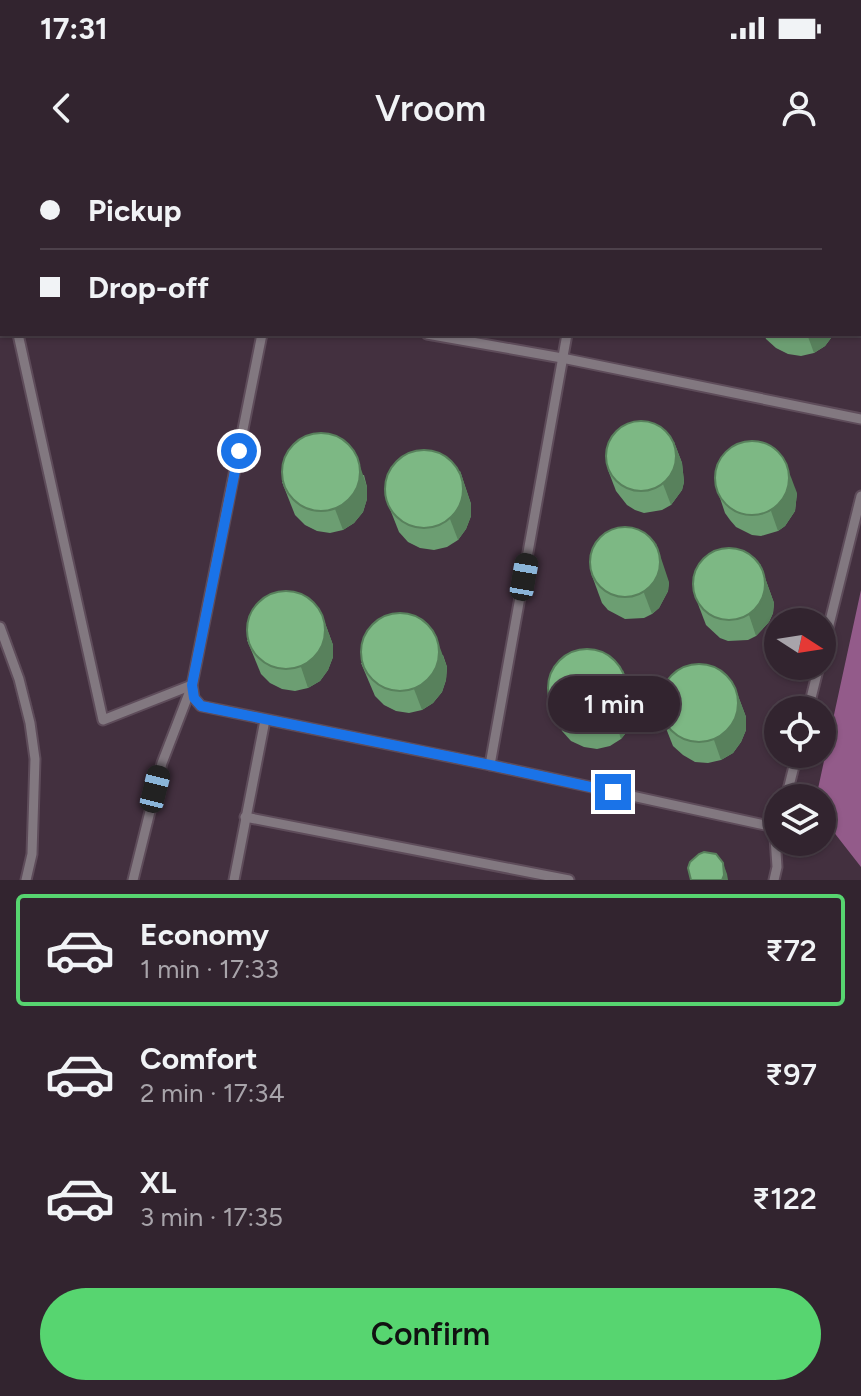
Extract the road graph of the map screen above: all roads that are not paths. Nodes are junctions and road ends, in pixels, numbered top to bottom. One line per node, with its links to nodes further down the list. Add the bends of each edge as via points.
1 (18, 336): 10 (lane, via 103,720)
2 (262, 336): 10 (lane)
3 (438, 336): 5 (lane)
4 (567, 336): 5 (lane)
5 (562, 358): 6 (lane); 12 (lane)
6 (861, 419)
7 (861, 496): 8 (lane)
8 (833, 608)
9 (0, 627): 16 (lane, via 19,679 35,759 32,854)
10 (192, 685): 11 (lane, via 201,706); 17 (lane, via 162,763)
11 (265, 720): 12 (lane); 13 (lane)
12 (490, 765): 14 (lane)
13 (245, 817): 18 (lane); 19 (lane)
14 (764, 825)
15 (777, 856): 20 (lane)
16 (26, 880)
17 (133, 880)
18 (234, 880)
19 (569, 880)
20 (774, 880)

